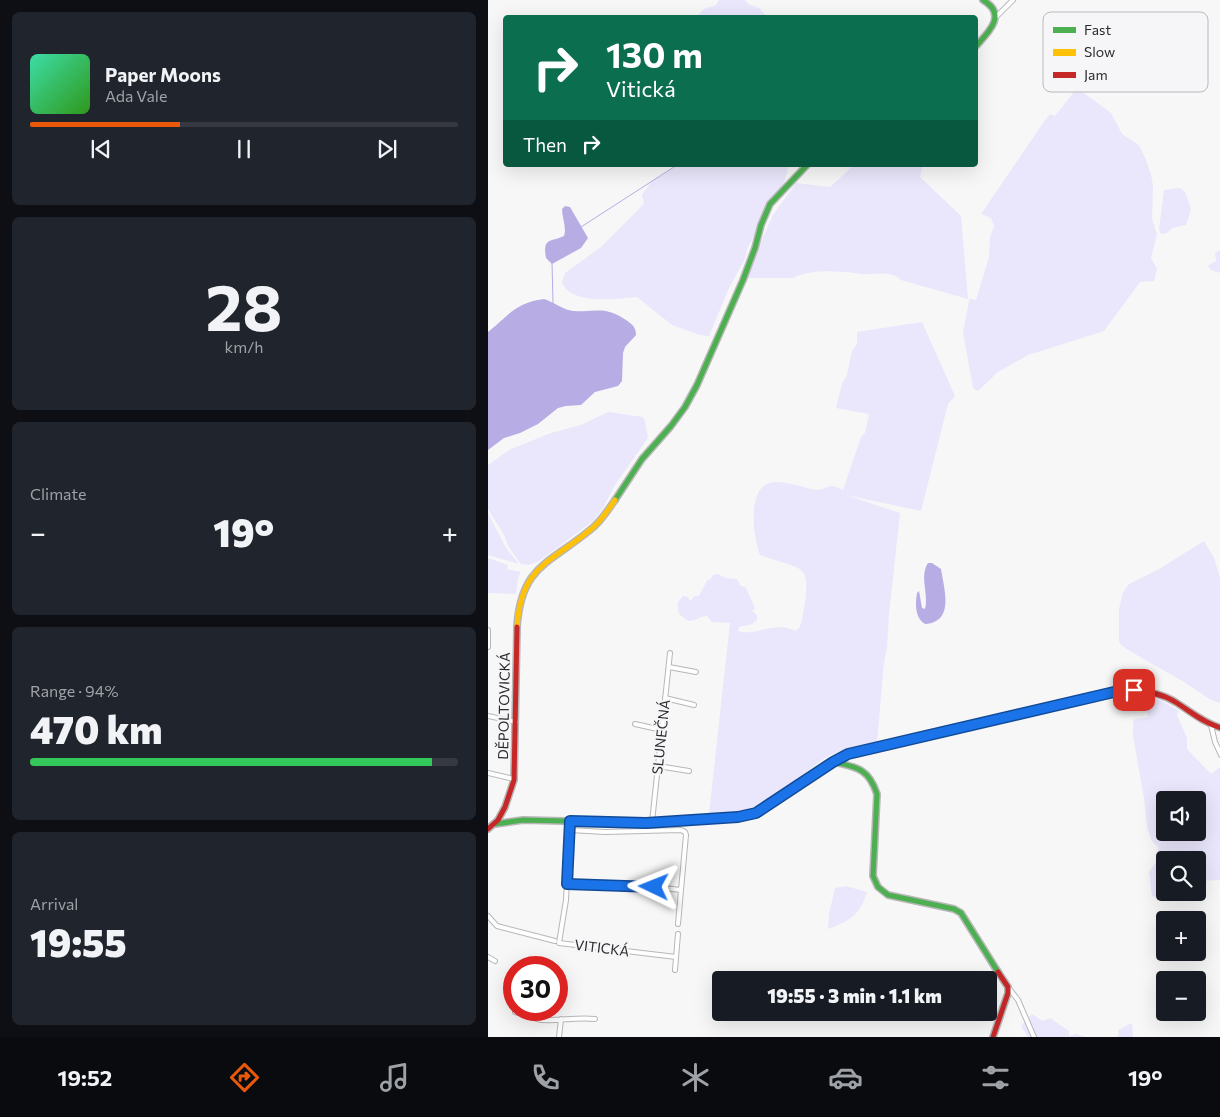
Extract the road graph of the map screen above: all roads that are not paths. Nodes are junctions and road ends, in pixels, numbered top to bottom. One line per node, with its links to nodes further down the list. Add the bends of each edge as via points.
1 (984, 0): 3 (street, via 993,7)
2 (1013, 0): 3 (street)
3 (996, 16): 4 (street, via 988,34)
4 (978, 44)
5 (805, 167): 14 (street, DĚPOLTOVICKÁ, via 765,212 743,280 685,407 642,460 603,518 592,530 539,568 526,584 516,634)
6 (488, 630): 7 (street)
7 (488, 647)
8 (670, 653): 9 (street, SLUNEČNÁ)
9 (668, 667): 10 (street); 11 (street, SLUNEČNÁ)
10 (696, 672)
11 (665, 698): 12 (street); 18 (street, SLUNEČNÁ)
12 (694, 705)
13 (488, 716): 14 (street)
14 (516, 722): 24 (street, DĚPOLTOVICKÁ)
15 (635, 724): 18 (street)
16 (1211, 725): 17 (street, DĚPOLTOVICKÁ); 19 (street); 20 (street, DĚPOLTOVICKÁ, via 1168,697 1134,690 848,754)
17 (1220, 728)
18 (662, 730): 21 (street, SLUNEČNÁ)
19 (1220, 755)
20 (833, 762): 26 (street, DĚPOLTOVICKÁ, via 756,813 720,819); 40 (street, via 862,770 874,783 877,794 874,876 881,891 888,896 961,913)
21 (658, 766): 22 (street); 26 (street, SLUNEČNÁ)
22 (689, 771)
23 (488, 774): 24 (street)
24 (514, 779): 27 (street, DĚPOLTOVICKÁ)
25 (570, 821): 26 (street, DĚPOLTOVICKÁ); 27 (street, DĚPOLTOVICKÁ, via 523,820); 29 (street, VITICKÁ)
26 (652, 822)
27 (495, 824): 28 (street, DĚPOLTOVICKÁ)
28 (488, 829)
29 (570, 830): 30 (street, VITICKÁ); 31 (street, via 685,832)
30 (567, 884): 31 (street); 37 (street, VITICKÁ, via 559,943)
31 (681, 890): 33 (street)
32 (488, 916): 35 (street, via 497,926)
33 (678, 924)
34 (678, 934): 37 (street)
35 (555, 941)
36 (488, 957): 38 (street)
37 (676, 957): 39 (street)
38 (495, 960)
39 (675, 970)
40 (1008, 987): 45 (street); 46 (street, via 1018,1000)
41 (568, 1019): 42 (street)
42 (595, 1019)
43 (560, 1021): 44 (street)
44 (559, 1037)
45 (993, 1037)
46 (1034, 1037)

